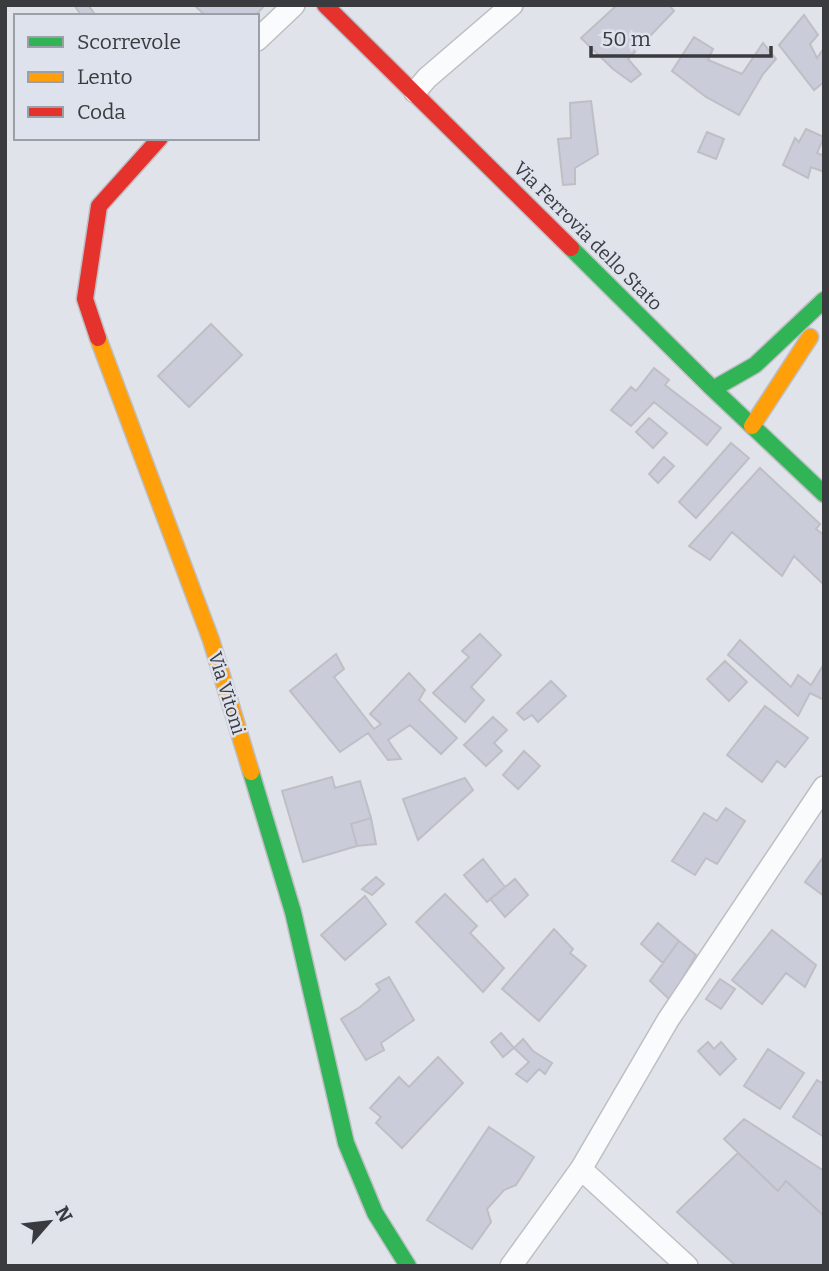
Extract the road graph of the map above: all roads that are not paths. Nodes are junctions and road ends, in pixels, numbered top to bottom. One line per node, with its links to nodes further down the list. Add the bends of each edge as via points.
1 (294, 5): 4 (street)
2 (325, 5): 5 (main road, Via Ferrovia dello Stato)
3 (512, 5): 5 (street)
4 (259, 38)
5 (415, 92): 9 (main road, Via Ferrovia dello Stato)
6 (158, 140): 14 (main road, Via Vitoni, via 99,206 85,299 211,640 293,912 346,1143 376,1213)
7 (824, 300): 9 (main road, via 755,365)
8 (824, 321): 10 (main road)
9 (713, 390): 10 (main road, Via Ferrovia dello Stato)
10 (752, 426): 11 (main road, Via Ferrovia dello Stato)
11 (824, 494)
12 (824, 787): 13 (street, via 668,1020)
13 (580, 1168): 15 (street); 16 (street)
14 (408, 1266)
15 (511, 1266)
16 (687, 1266)

